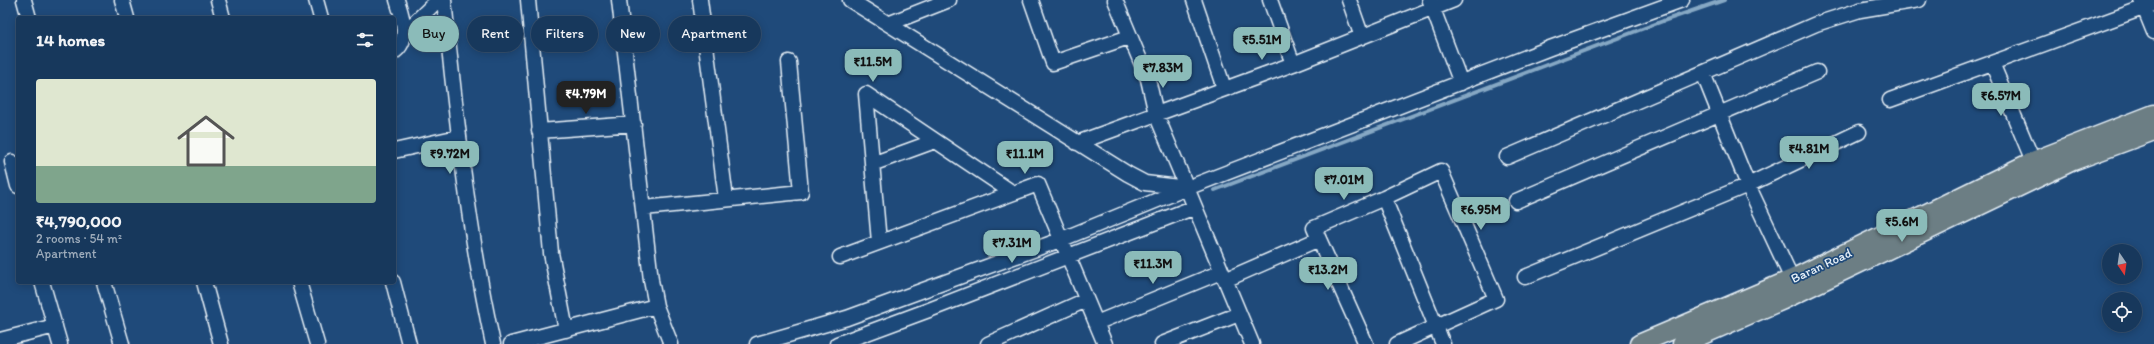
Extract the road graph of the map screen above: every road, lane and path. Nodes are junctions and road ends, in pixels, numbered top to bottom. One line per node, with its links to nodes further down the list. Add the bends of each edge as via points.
1 (24, 0): 24 (street)
2 (122, 0): 25 (street)
3 (218, 0): 26 (street)
4 (316, 0): 27 (street)
5 (397, 0): 30 (street)
6 (438, 0): 30 (street)
7 (444, 0): 49 (street)
8 (528, 0): 46 (street)
9 (619, 0): 45 (street)
10 (700, 0): 62 (street)
11 (850, 0): 28 (street)
12 (949, 0): 28 (street)
13 (1031, 0): 31 (street, via 1053,63)
14 (1115, 0): 31 (street)
15 (1194, 0): 40 (street)
16 (1270, 0): 36 (street)
17 (1349, 0): 32 (street)
18 (1454, 0): 21 (street)
19 (1682, 0): 39 (street)
20 (1919, 0): 23 (street)
21 (1432, 4): 32 (street); 39 (street)
22 (2146, 4): 29 (street); 35 (street)
23 (1848, 6): 38 (street, via 1816,24)
24 (28, 16)
25 (126, 16)
26 (222, 16)
27 (320, 16)
28 (888, 24): 51 (street)
29 (2154, 32)
30 (404, 33): 33 (street)
31 (1129, 37): 42 (street, via 1148,79)
32 (1362, 37): 36 (street)
33 (396, 50)
34 (789, 62): 62 (street, via 801,192)
35 (1992, 63): 41 (street); 54 (street)
36 (1293, 64): 40 (street)
37 (1817, 72): 43 (street)
38 (1703, 73): 43 (street); 53 (street)
39 (1461, 83): 59 (street)
40 (1224, 88): 42 (street)
41 (1890, 100)
42 (1156, 114): 51 (street); 59 (street)
43 (1719, 114): 58 (street); 63 (street)
44 (2154, 114): 54 (main road, Baran Road)
45 (634, 124): 46 (street); 65 (street)
46 (539, 131): 86 (street, via 551,253)
47 (2154, 131): 66 (main road, Baran Road, via 2073,161)
48 (1859, 132): 58 (street)
49 (458, 136): 52 (street); 93 (street, via 476,259)
50 (934, 141): 56 (street); 56 (street, via 866,94); 60 (street)
51 (1077, 143): 59 (street, via 1145,183)
52 (396, 151)
53 (1507, 157)
54 (2033, 161): 66 (main road, Baran Road)
55 (10, 162): 57 (street)
56 (872, 164): 69 (street)
57 (16, 180)
58 (1748, 185): 73 (street); 74 (street)
59 (1187, 188): 64 (street); 68 (street)
60 (1014, 193): 68 (street, via 1038,184); 69 (street)
61 (1384, 198): 67 (street, via 1314,228); 85 (street); 85 (street, via 1441,171 1496,299)
62 (726, 199): 65 (street)
63 (1516, 201)
64 (1195, 207): 70 (street); 72 (street)
65 (644, 208): 81 (street)
66 (1918, 227): 74 (main road, Baran Road); 106 (main road, Baran Road, via 1783,300)
67 (1319, 239): 72 (street); 102 (street)
68 (1060, 240): 70 (street); 96 (street, via 847,318)
69 (879, 242): 71 (street)
70 (1067, 256): 80 (street); 97 (street)
71 (840, 257)
72 (1223, 276): 82 (street); 83 (street)
73 (1525, 277)
74 (1792, 279): 105 (main road, Baran Road)
75 (43, 284): 84 (street)
76 (105, 284): 89 (street)
77 (205, 284): 90 (street)
78 (300, 284): 91 (street)
79 (394, 284): 92 (street)
80 (1086, 300): 83 (street); 98 (street)
81 (656, 306): 86 (street); 95 (street)
82 (1239, 314): 100 (street); 101 (street)
83 (1096, 323): 99 (street)
84 (55, 326): 87 (street); 88 (street)
85 (1436, 328): 103 (street); 104 (street)
86 (566, 330): 94 (street)
87 (0, 340)
88 (60, 344)
89 (122, 344)
90 (221, 344)
91 (317, 344)
92 (410, 344)
93 (493, 344)
94 (511, 344)
95 (671, 344)
96 (757, 344)
97 (837, 344)
98 (988, 344)
99 (1105, 344)
100 (1162, 344)
101 (1252, 344)
102 (1366, 344)
103 (1397, 344)
104 (1442, 344)
105 (1639, 344)
106 (1682, 344)

